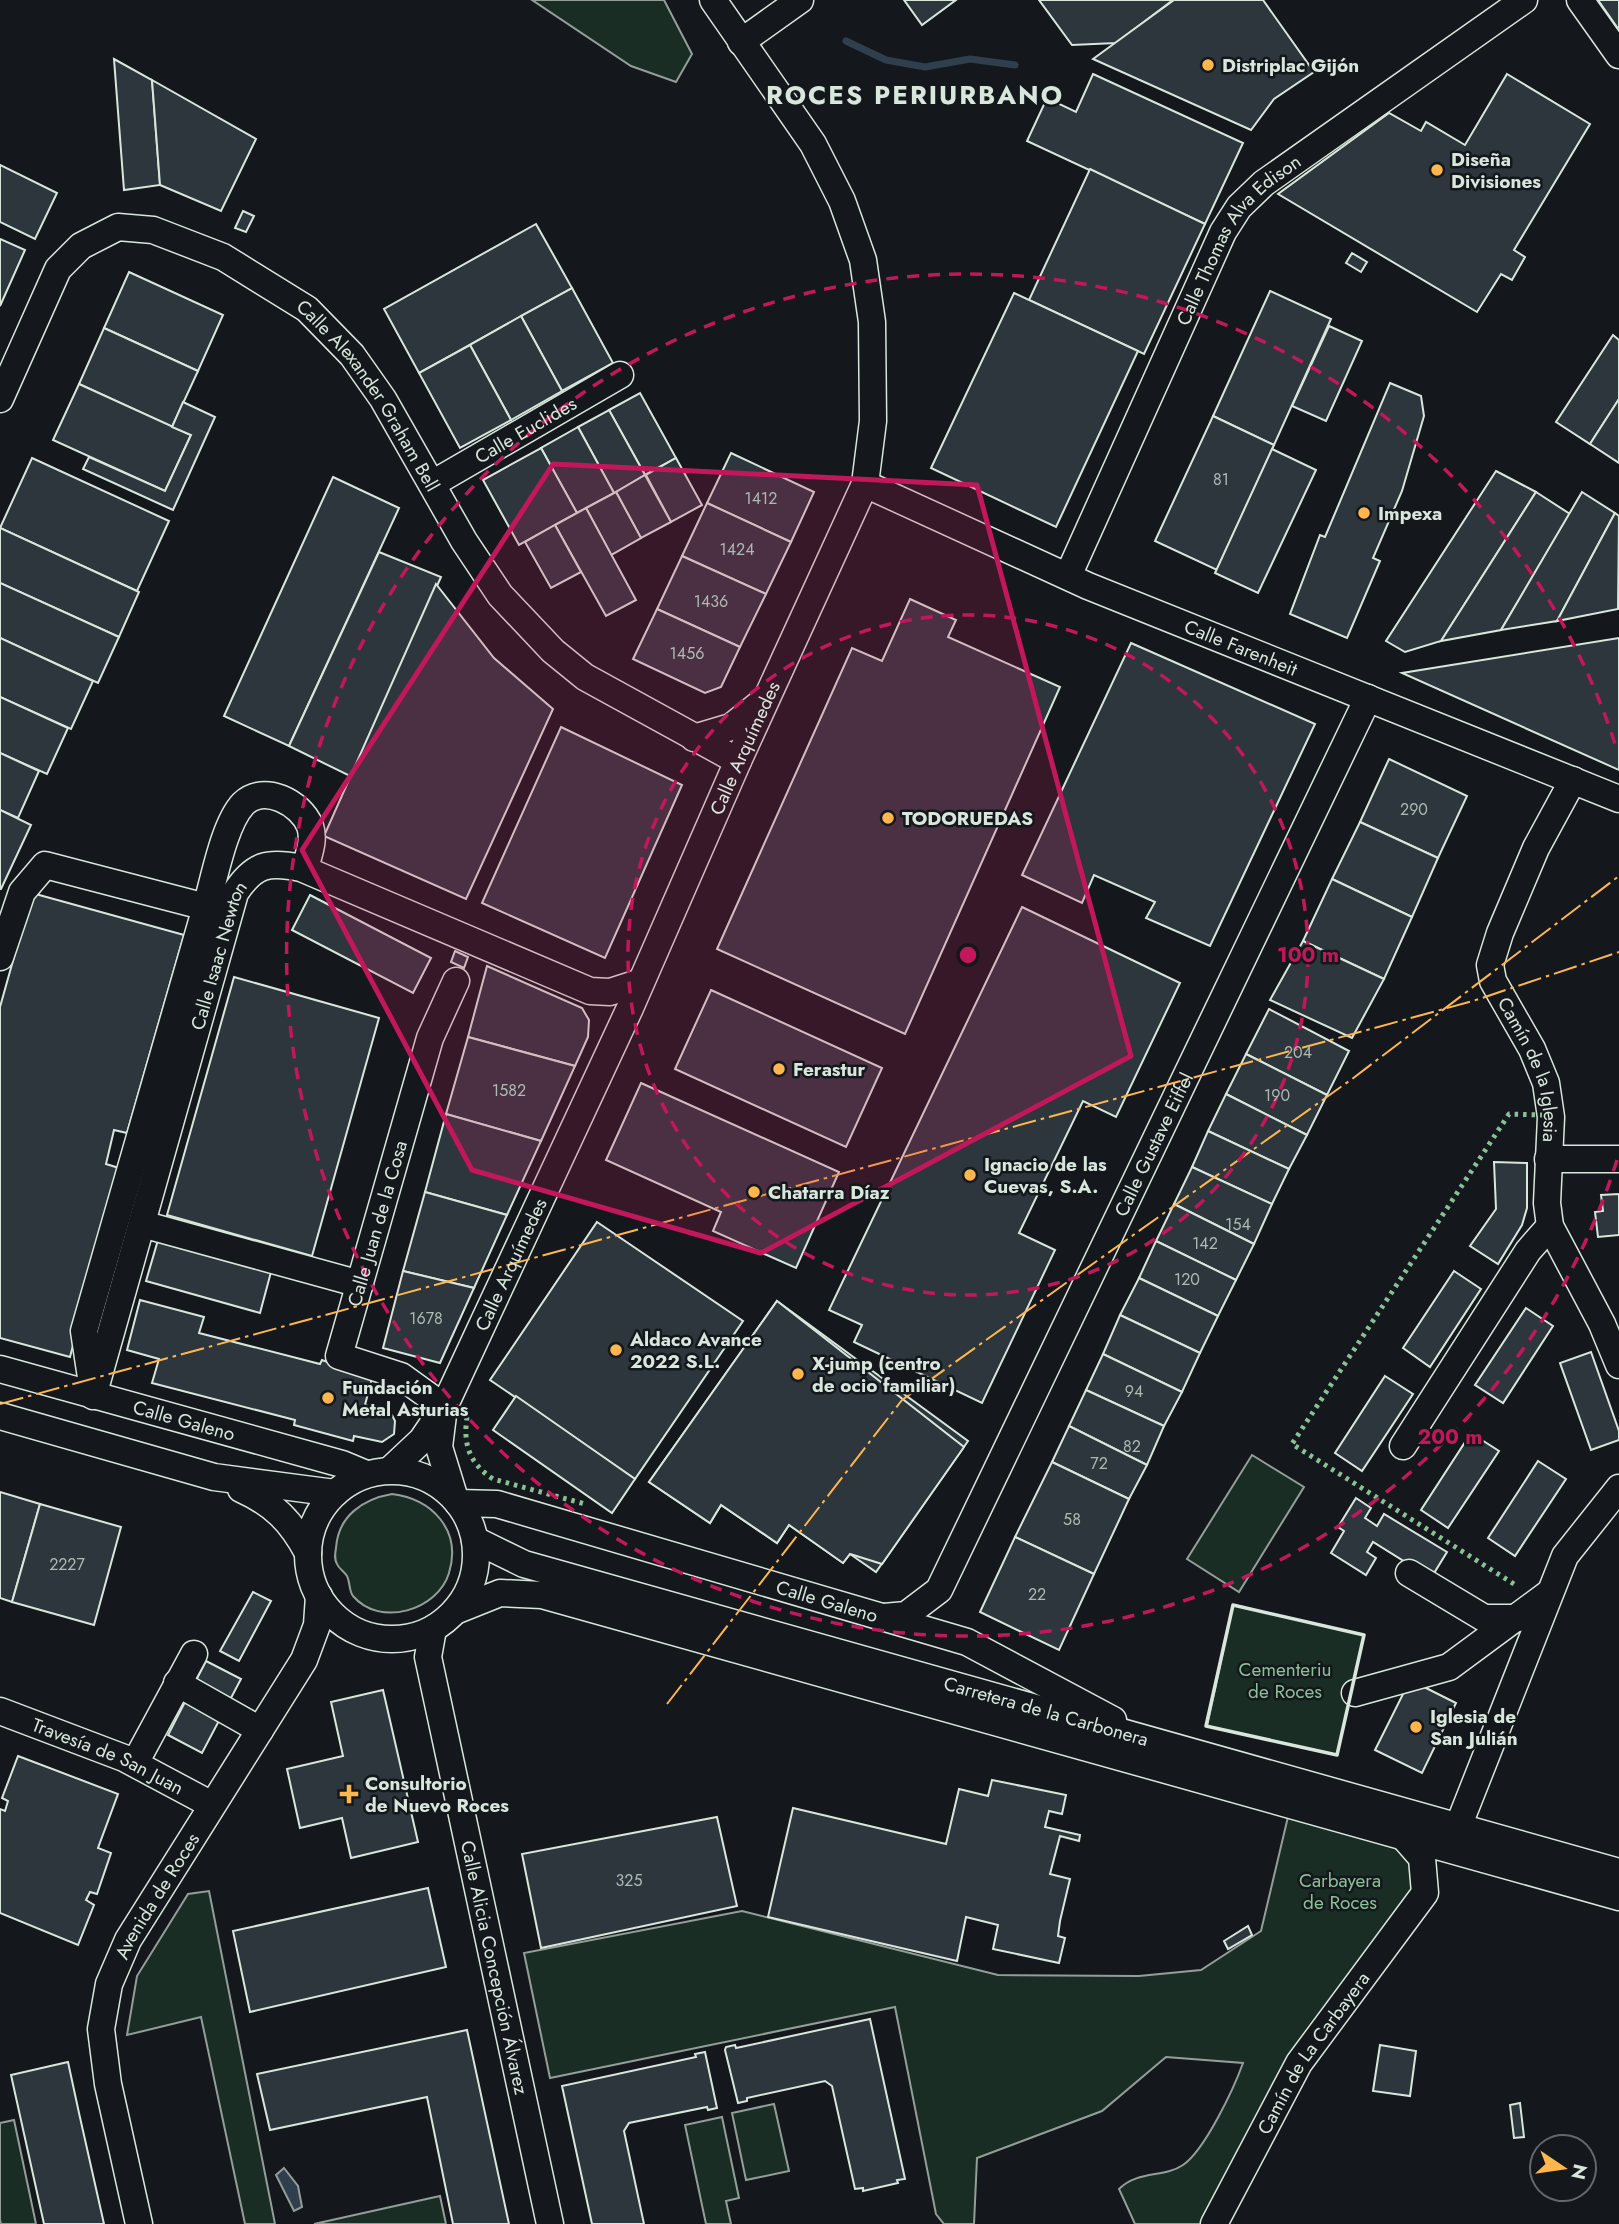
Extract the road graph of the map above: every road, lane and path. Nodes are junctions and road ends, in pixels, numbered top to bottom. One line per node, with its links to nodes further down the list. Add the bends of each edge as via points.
1 (713, 0): 5 (street, Calle Arquímedes)
2 (800, 0): 5 (street)
3 (1524, 0): 11 (street, Calle Thomas Alva Edison, via 1264,183 1238,207)
4 (1580, 0): 6 (street)
5 (741, 42): 10 (street, Calle Arquímedes, via 813,144 842,201 863,260 872,322 873,409)
6 (1619, 55)
7 (620, 375): 9 (street, Calle Euclides)
8 (0, 399): 9 (street, Calle Alexander Graham Bell, via 58,269 81,246 118,227 153,230 223,257 307,309 352,355)
9 (432, 484): 14 (street, Calle Alexander Graham Bell, via 500,595 553,651 586,677)
10 (865, 484): 11 (street, Calle Farenheit); 12 (street, Calle Arquímedes)
11 (1068, 576): 13 (street, Calle Farenheit)
12 (767, 698): 14 (street, via 732,727); 15 (street, Calle Arquímedes)
13 (1368, 698): 16 (street, Calle Farenheit); 47 (street, Calle Gustave Eiffel)
14 (694, 738): 15 (street, Calle Alexander Graham Bell); 18 (street, via 709,766)
15 (738, 761): 18 (street, Calle Arquímedes)
16 (1573, 780): 17 (street, Calle Farenheit); 26 (street, Camín de la Iglesia, via 1536,848 1490,965 1493,981 1546,1083 1551,1117)
17 (1619, 799)
18 (717, 808): 23 (street, Calle Arquímedes)
19 (305, 869): 20 (street, via 312,841 302,813 289,801 256,797 243,804 230,829); 24 (street, Calle Isaac Newton); 28 (street, Calle Isaac Newton, via 277,863 248,873 235,893)
20 (205, 907): 21 (street, via 45,865 22,892); 33 (street, via 84,1331)
21 (0, 957)
22 (456, 981): 30 (street, Calle Juan de la Cosa, via 430,1038)
23 (641, 982): 24 (street, Calle Isaac Newton, via 610,992); 25 (street, Calle Arquímedes)
24 (590, 990): 25 (street, via 611,1019)
25 (616, 1039): 34 (street, Calle Arquímedes)
26 (1548, 1159): 27 (street); 29 (street, Camín de la Iglesia)
27 (1619, 1159)
28 (142, 1224): 30 (street); 33 (street, Calle Isaac Newton)
29 (1550, 1226): 31 (street, Camín de la Iglesia); 36 (street, via 1528,1251)
30 (360, 1284): 34 (street, Calle Juan de la Cosa, via 339,1356 401,1376)
31 (1619, 1365)
32 (0, 1369): 33 (street, Calle Galeno)
33 (93, 1396): 38 (street, Calle Galeno)
34 (444, 1407): 37 (street, Calle Arquímedes, via 439,1447); 38 (street, via 422,1440)
35 (0, 1416): 39 (street)
36 (1403, 1447)
37 (446, 1470): 42 (street, Calle Arquímedes); 43 (street, Calle Galeno)
38 (378, 1472): 41 (street); 42 (street, via 416,1474 440,1485)
39 (214, 1477): 41 (street); 45 (street, via 271,1504 296,1530)
40 (1619, 1488): 48 (street, via 1565,1556)
41 (335, 1493): 45 (street, via 316,1520)
42 (457, 1501): 43 (street, Calle Galeno); 44 (street)
43 (497, 1504): 51 (street, Calle Galeno)
44 (475, 1540): 50 (street, via 476,1566 469,1590); 60 (street, Carretera de la Carbonera, via 524,1564)
45 (308, 1553): 49 (street)
46 (1409, 1573): 52 (street, via 1484,1618)
47 (939, 1590): 51 (street, Calle Gustave Eiffel, via 906,1615); 54 (street, via 947,1625)
48 (1550, 1593): 52 (street); 63 (street)
49 (318, 1596): 53 (street, via 340,1621 369,1636 401,1639); 59 (street, Avenida de Roces, via 313,1643)
50 (455, 1611): 53 (street); 64 (street, Carretera de la Carbonera, via 500,1594 542,1595)
51 (884, 1617): 54 (street, Calle Galeno)
52 (1519, 1618): 57 (street, via 1449,1667)
53 (433, 1629): 68 (street, Calle Alicia Concepción Álvarez, via 428,1657)
54 (967, 1642): 60 (street, Calle Galeno)
55 (194, 1654): 56 (street)
56 (177, 1683): 59 (street); 61 (street)
57 (1355, 1693)
58 (0, 1711): 61 (street, Travesía de San Juan)
59 (260, 1730): 62 (street, Avenida de Roces)
60 (1141, 1737): 63 (street, Carretera de la Carbonera)
61 (135, 1763): 62 (street, Travesía de San Juan)
62 (212, 1805): 67 (street, Avenida de Roces, via 128,1940 109,1984 101,2029)
63 (1458, 1827): 65 (street, Carretera de la Carbonera)
64 (1402, 1835): 66 (street); 69 (street, Camín de La Carbayera, via 1422,1858 1425,1892 1300,2063)
65 (1619, 1872)
66 (1619, 1896)
67 (139, 2224)
68 (550, 2224)
69 (1214, 2224)

